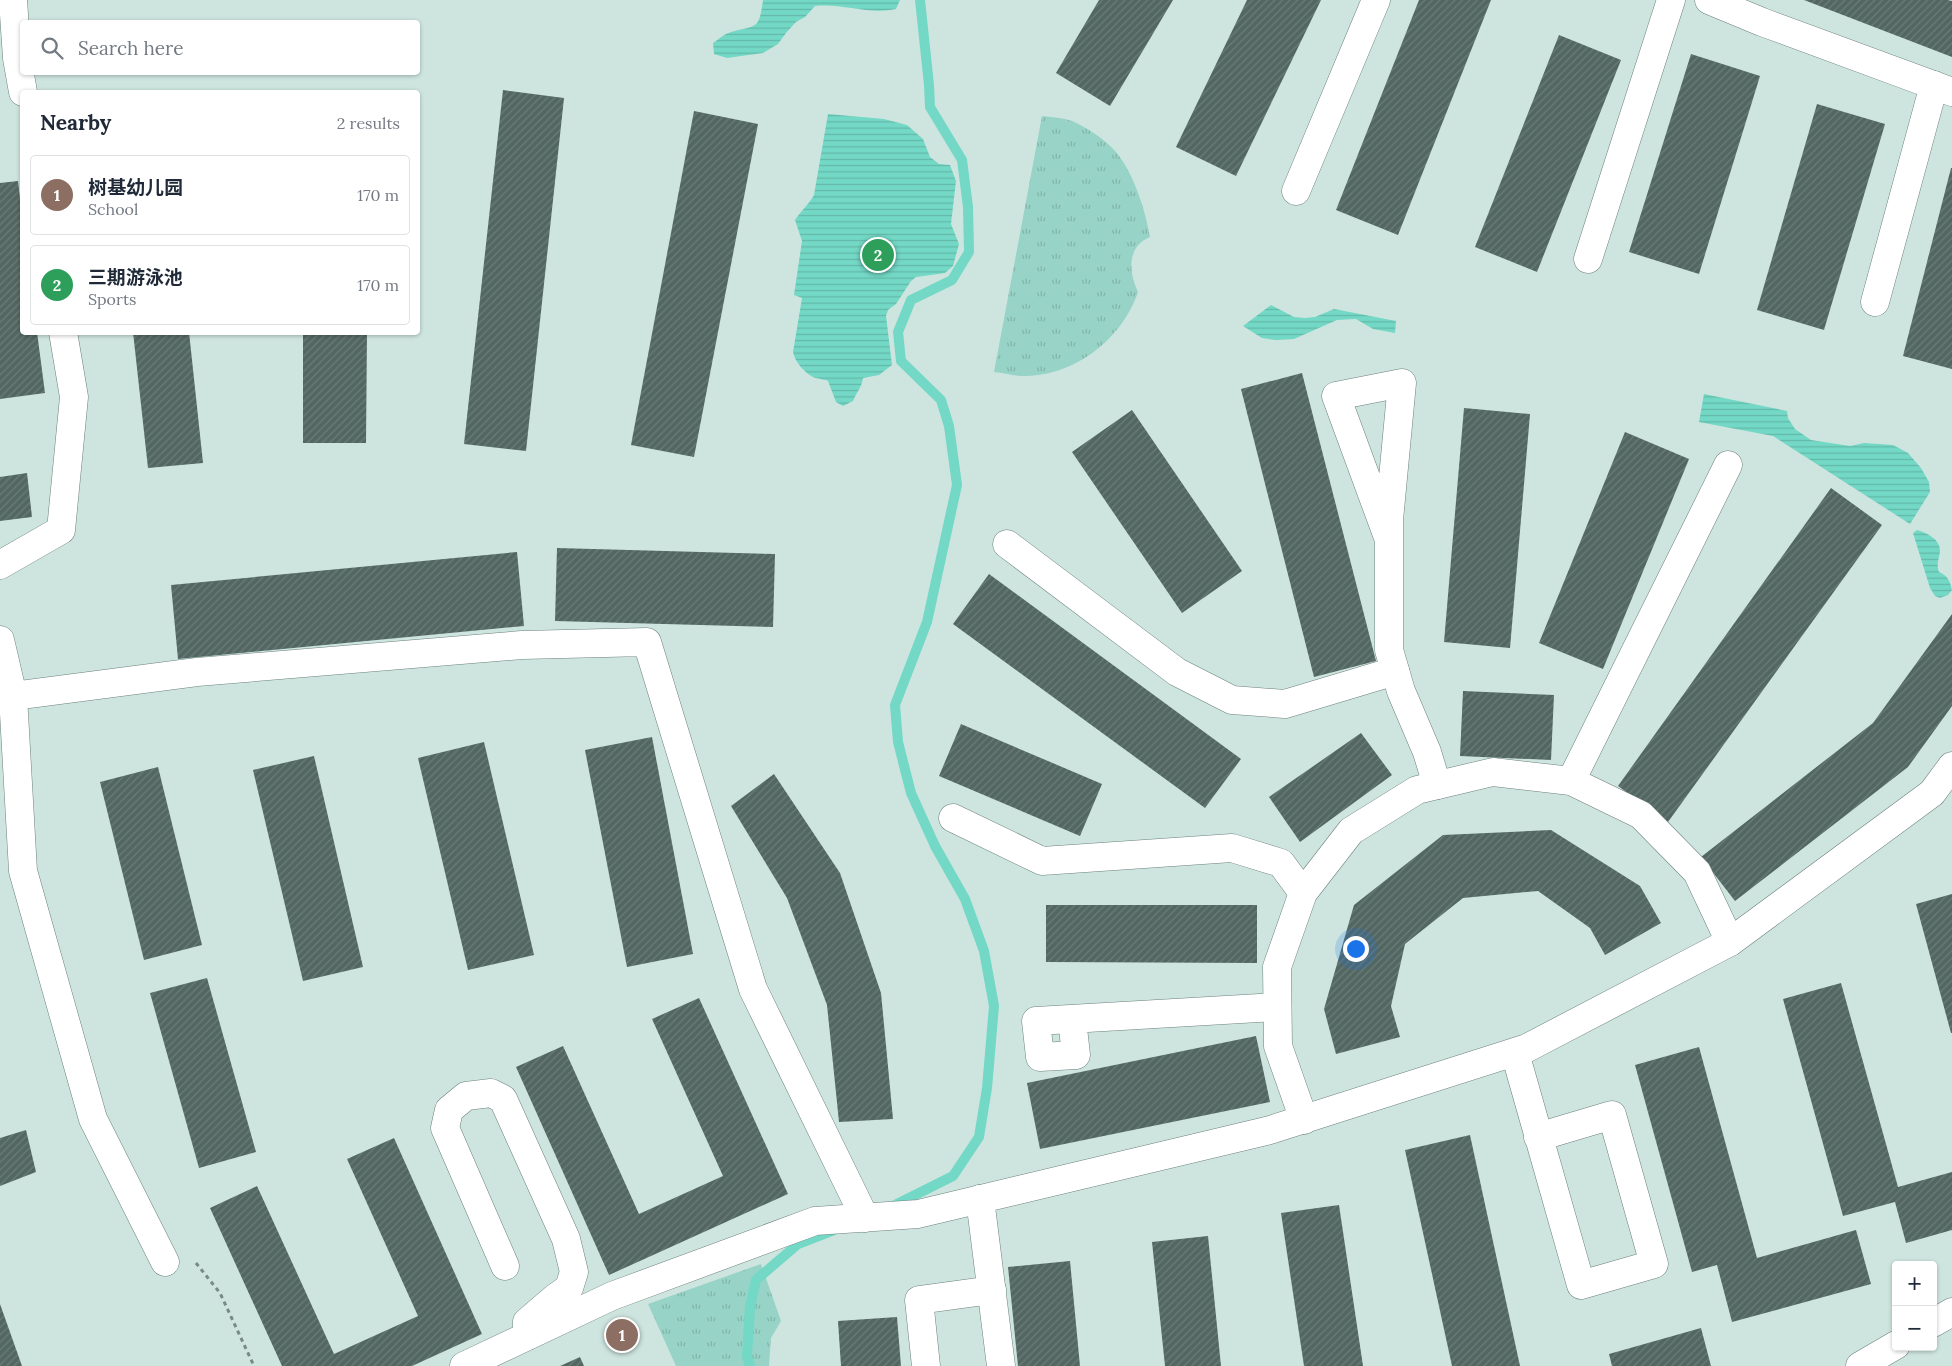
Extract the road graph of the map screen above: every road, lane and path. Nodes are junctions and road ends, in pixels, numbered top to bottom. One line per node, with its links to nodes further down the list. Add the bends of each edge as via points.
1 (13, 0): 5 (street)
2 (1376, 0): 9 (street)
3 (1671, 0): 10 (street)
4 (1709, 0): 7 (street)
5 (20, 75)
6 (20, 75): 8 (street)
7 (1943, 89): 11 (street)
8 (23, 90)
9 (1296, 191)
10 (1588, 259)
11 (1875, 302)
12 (64, 335): 16 (street, via 74,397 61,530)
13 (1728, 465): 21 (street)
14 (1388, 540): 14 (street, via 1388,520 1402,383 1336,396); 18 (street, via 1389,650)
15 (1007, 544): 18 (street, via 1177,672 1232,700 1285,704)
16 (0, 565)
17 (0, 640): 19 (street)
18 (1395, 671): 22 (street)
19 (13, 696): 32 (street, via 197,672 522,645 647,642 753,989); 34 (street, via 24,872 93,1119)
20 (1952, 766): 25 (street, via 1932,792)
21 (1571, 781): 22 (street, via 1493,772); 25 (street, via 1641,815 1648,822 1696,872)
22 (1437, 785): 24 (street, via 1417,790 1351,831)
23 (953, 818): 24 (street, via 1042,861 1232,848 1281,863)
24 (1303, 893): 26 (street, via 1277,967)
25 (1730, 942): 28 (street)
26 (1278, 1007): 27 (street); 29 (street, via 1278,1046)
27 (1072, 1019)
28 (1514, 1053): 29 (street); 30 (street)
29 (1304, 1120): 31 (street)
30 (1538, 1137): 30 (street, via 1581,1285 1654,1264 1612,1115)
31 (980, 1199): 32 (street, via 918,1214); 36 (street)
32 (865, 1218): 39 (street, via 815,1221 612,1296)
33 (192, 1257): 41 (path, via 220,1293)
34 (165, 1262)
35 (505, 1266): 39 (street, via 445,1128 449,1110 466,1096 491,1093 503,1099 566,1239 574,1272 569,1288 527,1322)
36 (992, 1290): 43 (street, via 919,1300); 44 (street)
37 (1952, 1312): 38 (street)
38 (1937, 1321)
39 (527, 1336): 42 (street)
40 (1892, 1347): 45 (street)
41 (254, 1366)
42 (464, 1366)
43 (926, 1366)
44 (1001, 1366)
45 (1860, 1366)

